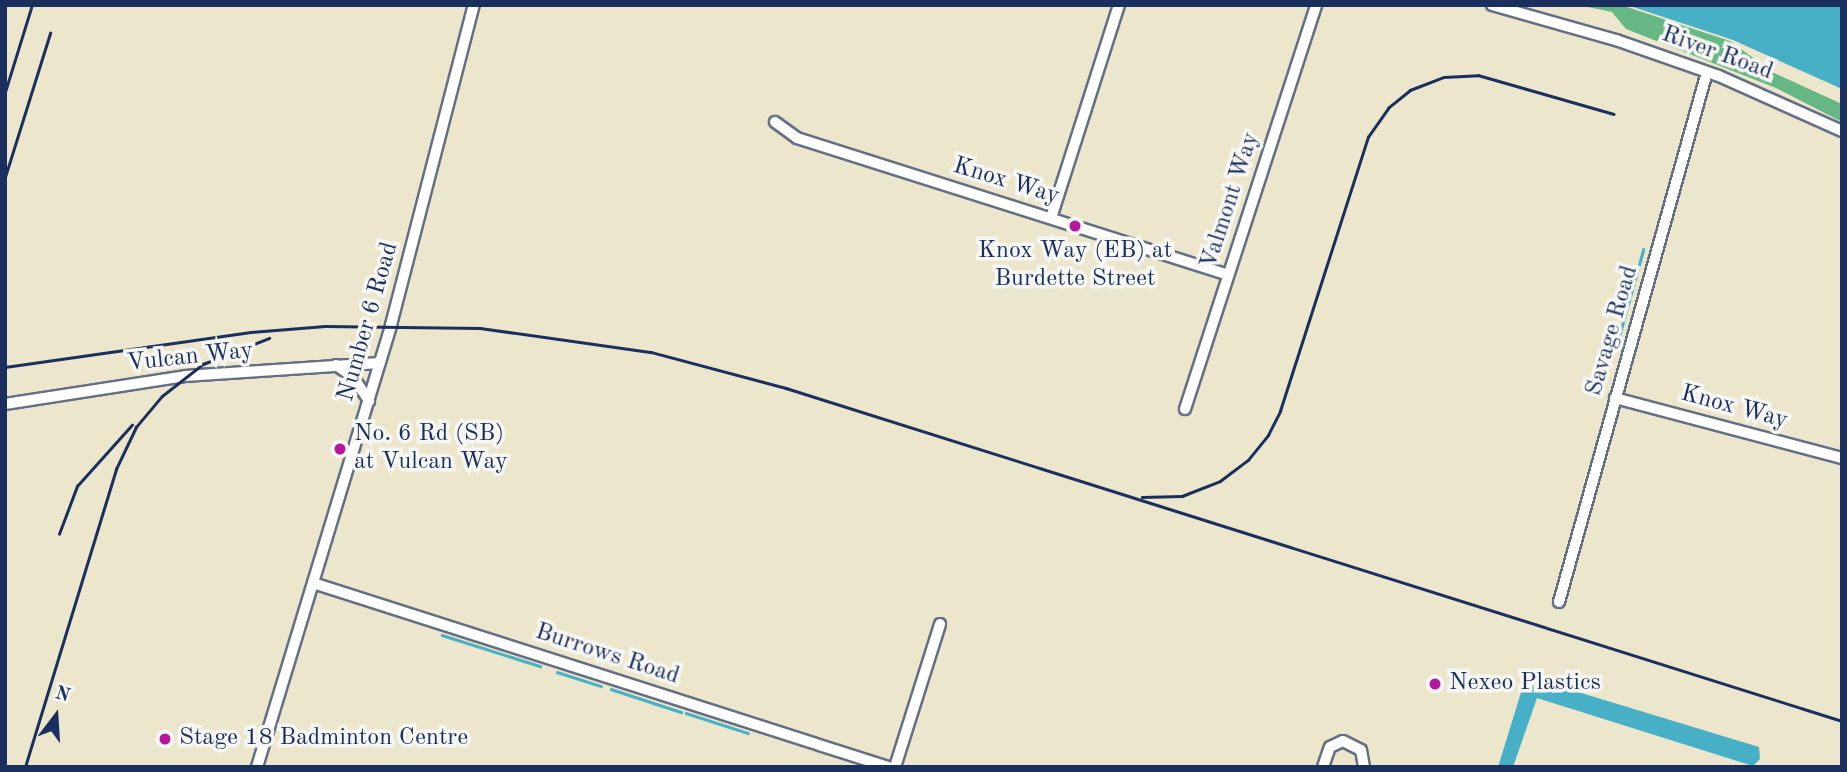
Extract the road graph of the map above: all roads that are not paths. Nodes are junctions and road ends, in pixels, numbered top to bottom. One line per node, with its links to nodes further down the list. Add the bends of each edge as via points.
1 (474, 5): 10 (street, Number 6 Road)
2 (1119, 5): 8 (street)
3 (1316, 5): 9 (street, Valmont Way)
4 (1492, 5): 5 (street, River Road)
5 (1707, 72): 7 (street, River Road); 12 (street, Savage Road)
6 (775, 122): 8 (street, Knox Way, via 797,138)
7 (1842, 131)
8 (1051, 218): 9 (street, Knox Way)
9 (1228, 275): 15 (street, Valmont Way)
10 (380, 363): 11 (street, Vulcan Way); 13 (street, Number 6 Road)
11 (336, 365): 13 (street, via 353,377); 14 (street, Vulcan Way, via 185,376)
12 (1615, 398): 16 (street, Knox Way); 18 (street, Savage Road)
13 (369, 401): 17 (street, Number 6 Road)
14 (5, 404)
15 (1185, 410)
16 (1842, 458)
17 (313, 583): 20 (street, Number 6 Road); 21 (street, Burrows Road)
18 (1559, 602)
19 (940, 624): 22 (street)
20 (257, 767)
21 (888, 767)
22 (895, 767)
23 (1323, 767): 24 (street, via 1330,747 1343,741 1361,750)
24 (1364, 767)

